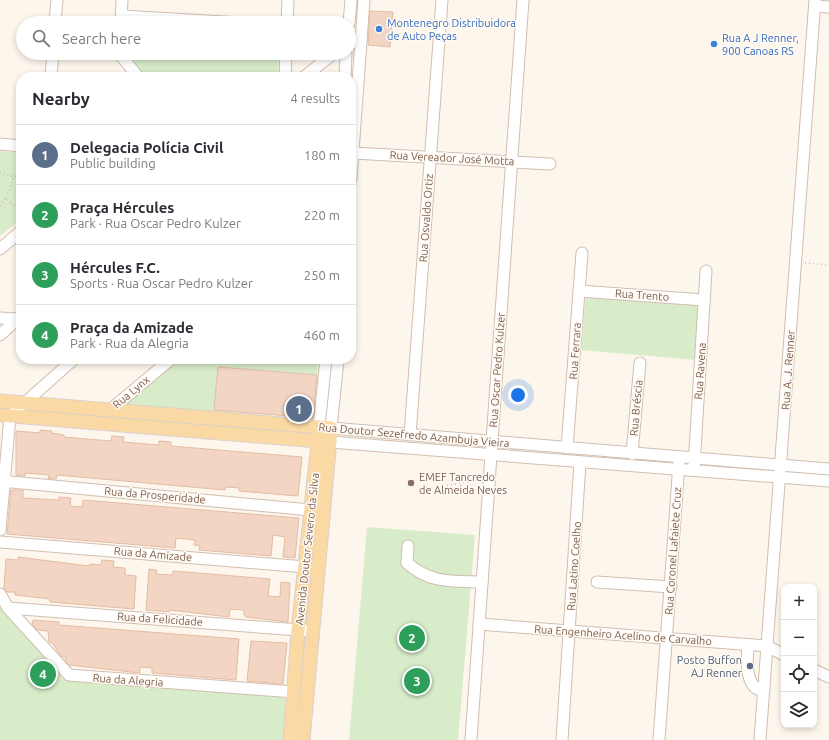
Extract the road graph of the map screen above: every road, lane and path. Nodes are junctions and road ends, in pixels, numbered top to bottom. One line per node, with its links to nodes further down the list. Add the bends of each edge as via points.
1 (57, 0): 10 (street)
2 (122, 0): 11 (street)
3 (288, 0): 12 (street)
4 (351, 0): 13 (street)
5 (364, 0): 15 (street)
6 (442, 0): 30 (street, Rua Osvaldo Ortiz)
7 (523, 0): 31 (street, Rua Oscar Pedro Kulzer)
8 (815, 3): 9 (street); 43 (street, Rua A. J. Renner)
9 (829, 6)
10 (56, 16)
11 (121, 16)
12 (287, 16)
13 (350, 16)
14 (356, 42): 15 (street)
15 (361, 42): 26 (street)
16 (52, 60): 21 (street)
17 (125, 60): 22 (street)
18 (286, 60): 23 (street)
19 (325, 60): 24 (street)
20 (346, 60): 25 (street)
21 (51, 72)
22 (134, 72)
23 (285, 72)
24 (310, 72)
25 (345, 72)
26 (356, 111)
27 (0, 144): 28 (street)
28 (16, 146)
29 (356, 153): 30 (street, Rua Vereador José Motta)
30 (430, 158): 31 (street, Rua Vereador José Motta); 66 (street, Rua Osvaldo Ortiz)
31 (512, 162): 32 (street, Rua Vereador José Motta); 68 (street, Rua Oscar Pedro Kulzer)
32 (550, 164)
33 (0, 172): 34 (path)
34 (14, 177): 36 (path)
35 (0, 198): 37 (path)
36 (6, 198): 37 (path); 39 (path)
37 (4, 201): 38 (path)
38 (0, 206)
39 (16, 207)
40 (16, 235): 41 (street)
41 (0, 248)
42 (582, 253): 46 (street, Rua Ferrara)
43 (796, 262): 44 (path); 75 (street, Rua A. J. Renner)
44 (829, 265)
45 (706, 271): 47 (street, Rua Ravena)
46 (579, 291): 47 (street, Rua Trento); 69 (street, Rua Ferrara)
47 (704, 300): 73 (street, Rua Ravena)
48 (0, 318): 49 (street)
49 (16, 318)
50 (16, 321): 51 (street)
51 (0, 335)
52 (640, 363): 70 (street, Rua Bréscia)
53 (68, 364): 60 (street)
54 (165, 364): 61 (street, Rua Lynx)
55 (326, 364): 57 (street, Avenida Doutor Severo da Silva)
56 (338, 364): 58 (street, Avenida Doutor Severo da Silva)
57 (324, 382): 58 (street); 64 (street, Avenida Doutor Severo da Silva)
58 (336, 383): 64 (street, Avenida Doutor Severo da Silva)
59 (0, 401): 60 (main road, Rua Doutor Sezefredo Azambuja Vieira)
60 (23, 403): 61 (main road, Rua Doutor Sezefredo Azambuja Vieira); 62 (street)
61 (110, 410): 63 (main road, Rua Doutor Sezefredo Azambuja Vieira)
62 (5, 415): 65 (main road, Rua Doutor Sezefredo Azambuja Vieira); 81 (street)
63 (235, 420): 64 (main road, Rua Doutor Sezefredo Azambuja Vieira); 65 (main road)
64 (325, 428): 66 (street, Rua Doutor Sezefredo Azambuja Vieira); 67 (main road, Avenida Doutor Severo da Silva)
65 (233, 434): 67 (main road, Rua Doutor Sezefredo Azambuja Vieira)
66 (410, 435): 68 (street, Rua Doutor Sezefredo Azambuja Vieira)
67 (324, 442): 71 (street, Rua Doutor Sezefredo Azambuja Vieira); 84 (main road, Avenida Doutor Severo da Silva); 96 (main road, Avenida Doutor Severo da Silva)
68 (492, 442): 69 (street, Rua Doutor Sezefredo Azambuja Vieira); 71 (street, Rua Oscar Pedro Kulzer)
69 (567, 448): 70 (street, Rua Doutor Sezefredo Azambuja Vieira)
70 (632, 454): 72 (street, Rua Doutor Sezefredo Azambuja Vieira)
71 (491, 456): 74 (street, Rua Doutor Sezefredo Azambuja Vieira); 89 (street, Rua Oscar Pedro Kulzer)
72 (680, 457): 73 (street, Rua Doutor Sezefredo Azambuja Vieira); 77 (street, Rua Coronel Lafaiete Cruz)
73 (694, 459): 75 (street, Rua Doutor Sezefredo Azambuja Vieira); 78 (street, Rua Ravena)
74 (580, 463): 77 (street, Rua Doutor Sezefredo Azambuja Vieira); 97 (street, Rua Latino Coelho)
75 (780, 466): 76 (street, Rua Doutor Sezefredo Azambuja Vieira); 79 (street, Rua A. J. Renner)
76 (829, 469)
77 (679, 470): 78 (street, Rua Doutor Sezefredo Azambuja Vieira); 91 (street, Rua Coronel Lafaiete Cruz)
78 (694, 472): 79 (street, Rua Doutor Sezefredo Azambuja Vieira)
79 (780, 478): 82 (street, Rua Doutor Sezefredo Azambuja Vieira); 100 (street, Rua A. J. Renner)
80 (480, 480): 83 (path)
81 (2, 481): 84 (street, Rua da Prosperidade); 85 (street)
82 (829, 481)
83 (443, 485)
84 (310, 510): 88 (main road, Avenida Doutor Severo da Silva)
85 (0, 530)
86 (0, 542): 88 (street, Rua da Amizade)
87 (408, 546): 89 (street, via 407,563 419,573 434,580)
88 (306, 567): 95 (main road, Avenida Doutor Severo da Silva)
89 (482, 582): 94 (street, Rua Oscar Pedro Kulzer)
90 (597, 582): 91 (street)
91 (671, 587): 98 (street, Rua Coronel Lafaiete Cruz)
92 (0, 594): 93 (street, Rua da Alegria)
93 (8, 608): 95 (street, Rua da Felicidade); 105 (street, Rua da Alegria, via 69,675)
94 (479, 624): 97 (street, Rua Engenheiro Acelino de Carvalho); 108 (street, Rua Oscar Pedro Kulzer)
95 (298, 630): 96 (street, Rua da Felicidade); 105 (main road, Avenida Doutor Severo da Silva)
96 (312, 631): 107 (main road, Avenida Doutor Severo da Silva)
97 (570, 631): 98 (street, Rua Engenheiro Acelino de Carvalho); 109 (street, Rua Latino Coelho)
98 (667, 638): 99 (street, Rua Engenheiro Acelino de Carvalho); 110 (street, Rua Coronel Lafaiete Cruz)
99 (748, 645): 100 (street, Rua Engenheiro Acelino de Carvalho); 104 (street, via 748,673 753,685)
100 (767, 646): 101 (street); 104 (street, Rua A. J. Renner)
101 (781, 653)
102 (817, 671): 103 (street)
103 (829, 677)
104 (764, 691): 111 (street, Rua A. J. Renner)
105 (294, 692): 106 (main road, Avenida Doutor Severo da Silva)
106 (290, 740)
107 (303, 740)
108 (471, 740)
109 (562, 740)
110 (660, 740)
111 (760, 740)

